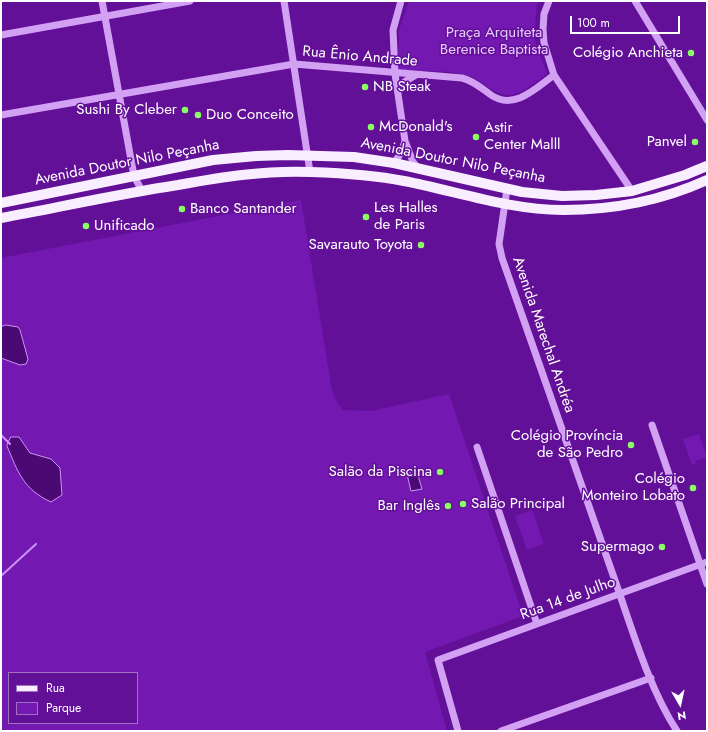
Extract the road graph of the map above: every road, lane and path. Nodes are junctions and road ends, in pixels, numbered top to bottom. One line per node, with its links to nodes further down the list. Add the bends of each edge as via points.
1 (102, 1): 7 (street)
2 (190, 1): 7 (street)
3 (284, 1): 9 (street)
4 (401, 1): 10 (street, via 393,30)
5 (549, 1): 12 (street, via 544,14 543,29 544,43)
6 (635, 1): 16 (street)
7 (104, 16): 8 (street); 14 (street)
8 (1, 35)
9 (294, 64): 10 (street, Rua Ênio Andrade); 14 (street, Rua Ênio Andrade); 18 (street)
10 (395, 74): 11 (street, Rua Ênio Andrade); 13 (street)
11 (416, 75): 12 (street, Rua Ênio Andrade, via 469,80 496,98 509,100 522,98); 13 (street, via 404,82)
12 (554, 75): 27 (street)
13 (398, 92): 17 (street)
14 (118, 93): 15 (street, Rua Ênio Andrade); 23 (street)
15 (1, 115)
16 (707, 120)
17 (405, 141): 19 (street); 21 (street, via 413,162)
18 (308, 155): 19 (main road, Avenida Doutor Nilo Peçanha, via 354,157); 22 (street); 23 (main road, Avenida Doutor Nilo Peçanha, via 213,160)
19 (394, 163): 21 (main road, Avenida Doutor Nilo Peçanha)
20 (707, 166): 27 (main road, Avenida Doutor Nilo Peçanha)
21 (420, 169): 25 (main road, Avenida Doutor Nilo Peçanha)
22 (310, 172): 26 (main road, Avenida Doutor Nilo Peçanha, via 226,177); 29 (main road, Avenida Doutor Nilo Peçanha, via 402,180)
23 (134, 176): 26 (street); 28 (main road, Avenida Doutor Nilo Peçanha)
24 (707, 180): 29 (main road, Avenida Doutor Nilo Peçanha, via 658,197 597,208 563,210)
25 (507, 189): 27 (main road, Avenida Doutor Nilo Peçanha, via 562,196); 29 (street, Avenida Marechal Andréa)
26 (142, 190): 30 (main road, Avenida Doutor Nilo Peçanha)
27 (632, 191)
28 (1, 203)
29 (505, 203): 35 (street, Avenida Marechal Andréa, via 499,244 502,258)
30 (1, 218)
31 (652, 425): 33 (street)
32 (477, 447): 36 (street)
33 (704, 563): 34 (street); 35 (street, Rua 14 de Julho)
34 (707, 584)
35 (620, 594): 36 (street, Rua 14 de Julho); 37 (street, Avenida Marechal Andréa)
36 (537, 624): 38 (street, Rua 14 de Julho, via 438,660)
37 (651, 678): 39 (street); 40 (street, Avenida Marechal Andréa, via 666,714)
38 (458, 731)
39 (500, 731)
40 (677, 731)

